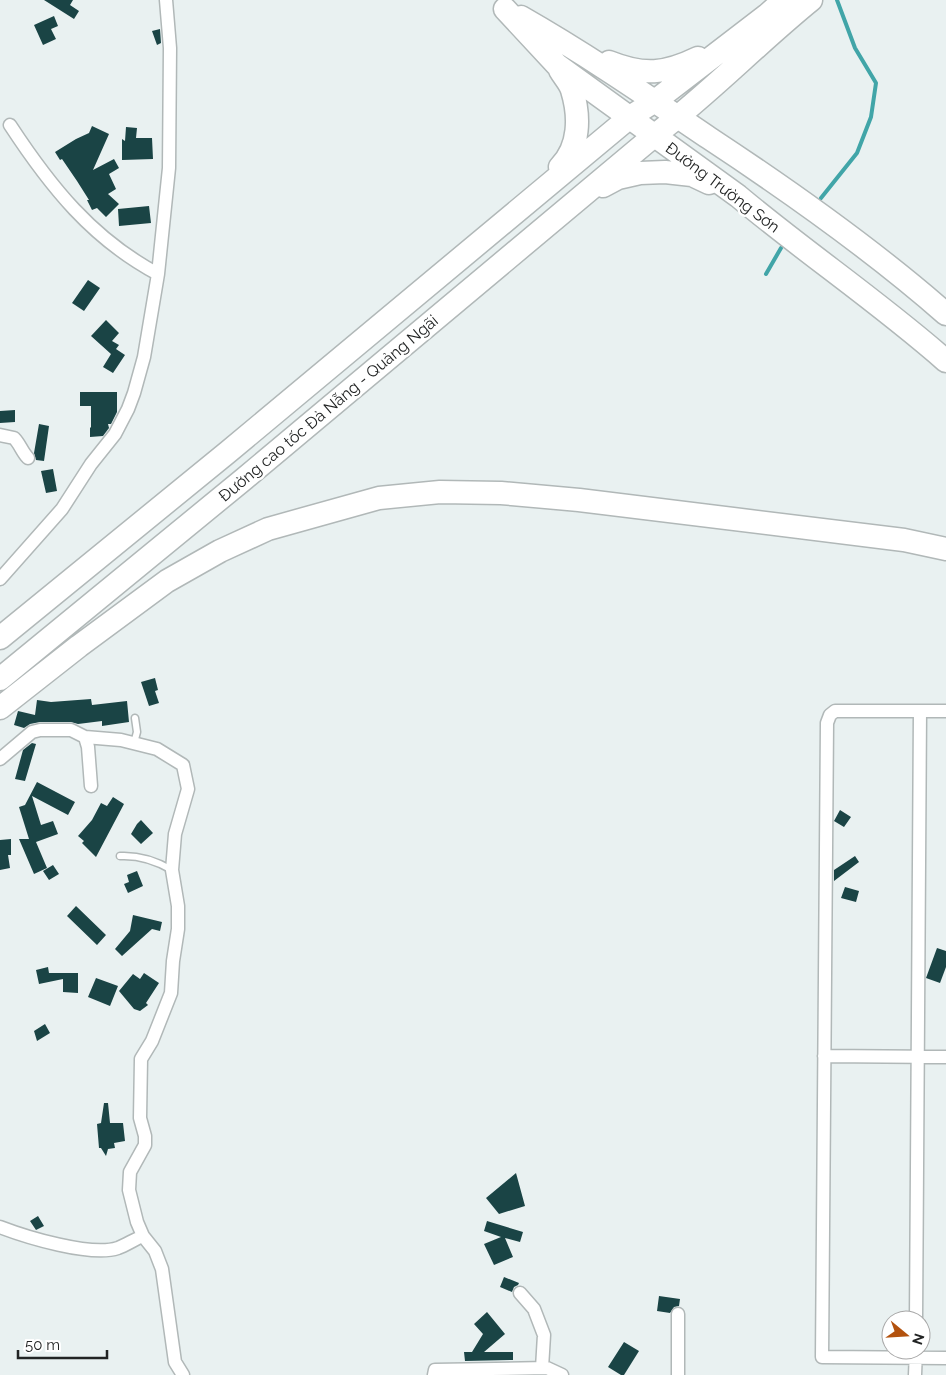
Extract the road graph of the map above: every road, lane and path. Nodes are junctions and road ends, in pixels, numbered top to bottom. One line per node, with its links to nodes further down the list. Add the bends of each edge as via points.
1 (166, 0): 16 (street, via 170,48 169,168)
2 (784, 0): 5 (highway)
3 (811, 0): 10 (highway, Đường cao tốc Đà Nẵng - Quảng Ngãi)
4 (499, 4): 6 (highway, Đường Trường Sơn); 7 (highway, Đường Trường Sơn)
5 (767, 15): 6 (highway, via 712,51 677,68 660,72 630,70); 8 (highway, Đường cao tốc Đà Nẵng - Quảng Ngãi)
6 (572, 46): 8 (highway, Đường Trường Sơn)
7 (557, 65): 9 (highway, Đường Trường Sơn); 13 (highway, via 572,89 577,114 575,143 566,161)
8 (655, 101): 9 (highway, Đường cao tốc Đà Nẵng - Quảng Ngãi); 10 (highway, Đường Trường Sơn)
9 (630, 117): 12 (highway, Đường Trường Sơn); 13 (highway, Đường cao tốc Đà Nẵng - Quảng Ngãi)
10 (679, 117): 12 (highway, Đường cao tốc Đà Nẵng - Quảng Ngãi); 17 (highway, Đường Trường Sơn, via 786,189 910,282)
11 (10, 125): 16 (street, via 58,190 93,228 130,259)
12 (655, 135): 14 (highway, Đường Trường Sơn); 15 (highway, Đường cao tốc Đà Nẵng - Quảng Ngãi)
13 (511, 216): 23 (highway, Đường cao tốc Đà Nẵng - Quảng Ngãi)
14 (763, 217): 15 (highway, via 724,190 692,175 640,173 618,178 589,194); 18 (highway, Đường Trường Sơn, via 906,326)
15 (530, 239): 24 (highway, Đường cao tốc Đà Nẵng - Quảng Ngãi)
16 (158, 274): 22 (street, via 144,357 134,393 116,434 91,464 62,509)
17 (946, 314)
18 (946, 361)
19 (0, 435): 20 (street, via 14,438)
20 (28, 458)
21 (946, 549): 25 (highway, via 904,540 579,500 440,492 380,498 268,529 220,551 167,581)
22 (0, 579)
23 (0, 638)
24 (0, 679)
25 (0, 708)
26 (946, 710): 27 (street)
27 (920, 711): 35 (street, via 835,711 827,723); 36 (street)
28 (136, 718): 30 (lane)
29 (85, 737): 30 (street); 31 (street, via 71,730 32,732); 32 (street)
30 (134, 743): 34 (street, via 157,749 183,765 188,789 175,834)
31 (0, 759)
32 (91, 786)
33 (120, 856): 34 (lane, via 151,859)
34 (172, 870): 39 (street, via 178,929 171,993 152,1041 141,1058 140,1118 145,1145 130,1172 129,1190)
35 (824, 1056): 36 (street); 43 (street, via 822,1357)
36 (918, 1057): 37 (street); 41 (street)
37 (946, 1057)
38 (0, 1227): 39 (street, via 57,1245 94,1249 117,1248)
39 (142, 1236): 48 (street, via 155,1251 162,1269 175,1362)
40 (520, 1293): 47 (street, via 534,1309 544,1335)
41 (916, 1310)
42 (678, 1314): 51 (street)
43 (881, 1355)
44 (931, 1356): 45 (street)
45 (946, 1358)
46 (916, 1360): 52 (street)
47 (542, 1368): 49 (street, via 434,1370); 50 (street)
48 (183, 1375)
49 (434, 1375)
50 (562, 1375)
51 (678, 1375)
52 (915, 1375)

